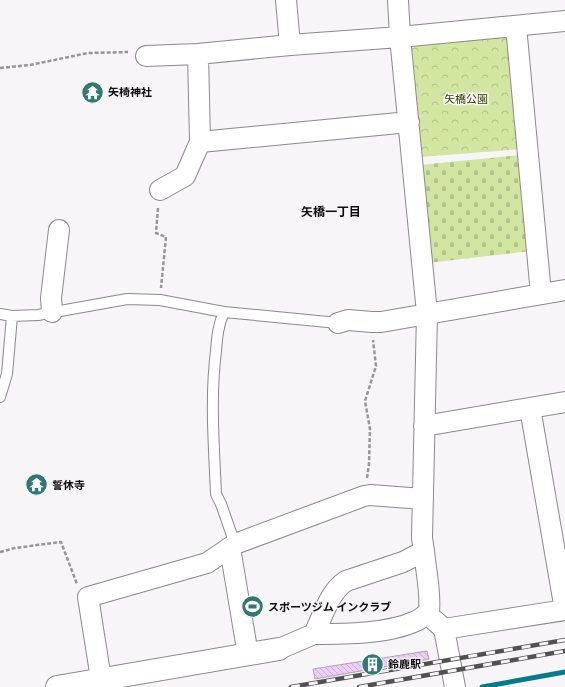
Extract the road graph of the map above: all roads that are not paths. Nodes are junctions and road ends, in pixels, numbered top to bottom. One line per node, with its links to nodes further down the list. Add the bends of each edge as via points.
1 (286, 0): 6 (street)
2 (398, 0): 5 (street)
3 (565, 21): 4 (street)
4 (516, 26): 5 (street); 14 (street)
5 (400, 37): 6 (street); 9 (street)
6 (290, 45): 7 (street)
7 (198, 54): 8 (street); 10 (street)
8 (146, 56)
9 (409, 122): 10 (street); 17 (street)
10 (200, 142): 11 (street, via 185,176)
11 (160, 190)
12 (59, 230): 15 (street, via 51,298)
13 (565, 290): 14 (street)
14 (541, 294): 17 (street)
15 (52, 312): 16 (lane, via 127,299 160,300); 19 (lane)
16 (224, 312): 20 (lane); 27 (lane, via 219,322 214,364 213,412 216,494)
17 (427, 313): 20 (street, via 381,322 348,320); 24 (street)
18 (0, 314): 19 (lane)
19 (12, 316): 21 (lane, via 7,374)
20 (338, 323)
21 (0, 397)
22 (565, 402): 23 (street)
23 (530, 408): 24 (street); 26 (street)
24 (424, 426): 25 (street)
25 (423, 499): 27 (street, via 364,496); 28 (street)
26 (556, 510): 29 (street)
27 (232, 546): 34 (street); 35 (street, via 207,563 88,597)
28 (424, 551): 30 (street); 32 (street, via 403,562 339,585)
29 (565, 610): 31 (street)
30 (429, 612): 31 (street, via 436,623); 32 (street, via 417,621 400,627 354,634)
31 (444, 629): 37 (street)
32 (314, 634): 33 (street)
33 (279, 649): 34 (street)
34 (248, 655): 35 (street)
35 (112, 681): 36 (street)
36 (57, 687)
37 (455, 687)

